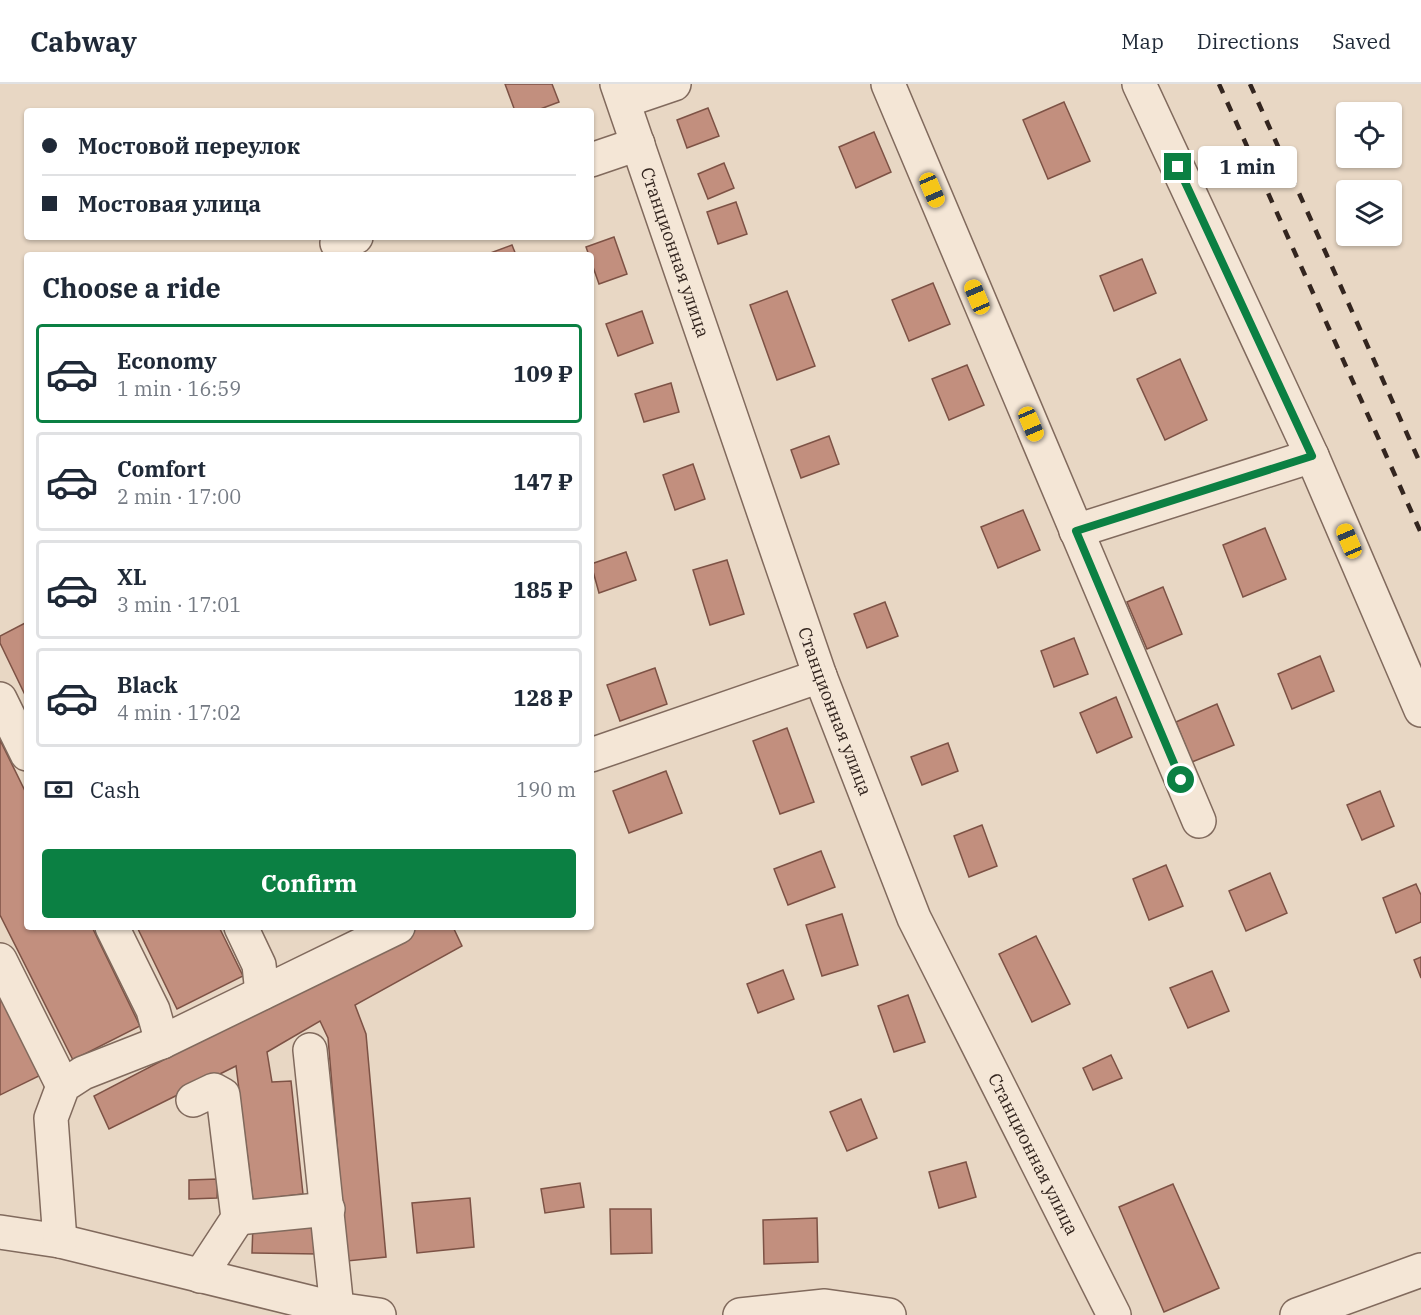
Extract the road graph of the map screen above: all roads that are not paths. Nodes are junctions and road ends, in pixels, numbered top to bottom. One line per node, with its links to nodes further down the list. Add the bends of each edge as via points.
1 (674, 84): 4 (street)
2 (888, 84): 8 (street)
3 (1139, 84): 7 (street)
4 (620, 93): 5 (street, Станционная улица)
5 (638, 144): 6 (street); 9 (street, Станционная улица)
6 (594, 159)
7 (1312, 456): 8 (street); 11 (street)
8 (1076, 531): 14 (street)
9 (820, 676): 13 (street); 34 (street, Станционная улица, via 914,918)
10 (0, 699): 12 (street)
11 (1421, 710)
12 (24, 748)
13 (594, 754)
14 (1199, 821)
15 (113, 930): 20 (street, via 153,1010)
16 (242, 930): 19 (street, via 260,965)
17 (392, 930): 19 (street)
18 (0, 960): 22 (street)
19 (262, 993): 20 (street)
20 (162, 1042): 22 (street, via 83,1073)
21 (310, 1050): 24 (street)
22 (63, 1086): 27 (street, via 51,1118)
23 (193, 1100): 25 (street, via 214,1090 223,1095)
24 (328, 1209): 25 (street); 30 (street)
25 (238, 1218): 29 (street)
26 (0, 1232): 27 (street)
27 (60, 1241): 29 (street)
28 (1421, 1270): 35 (street)
29 (200, 1276): 30 (street)
30 (337, 1309): 31 (street)
31 (379, 1315)
32 (740, 1315): 33 (street, via 825,1306)
33 (889, 1315)
34 (1114, 1315)
35 (1297, 1315)

